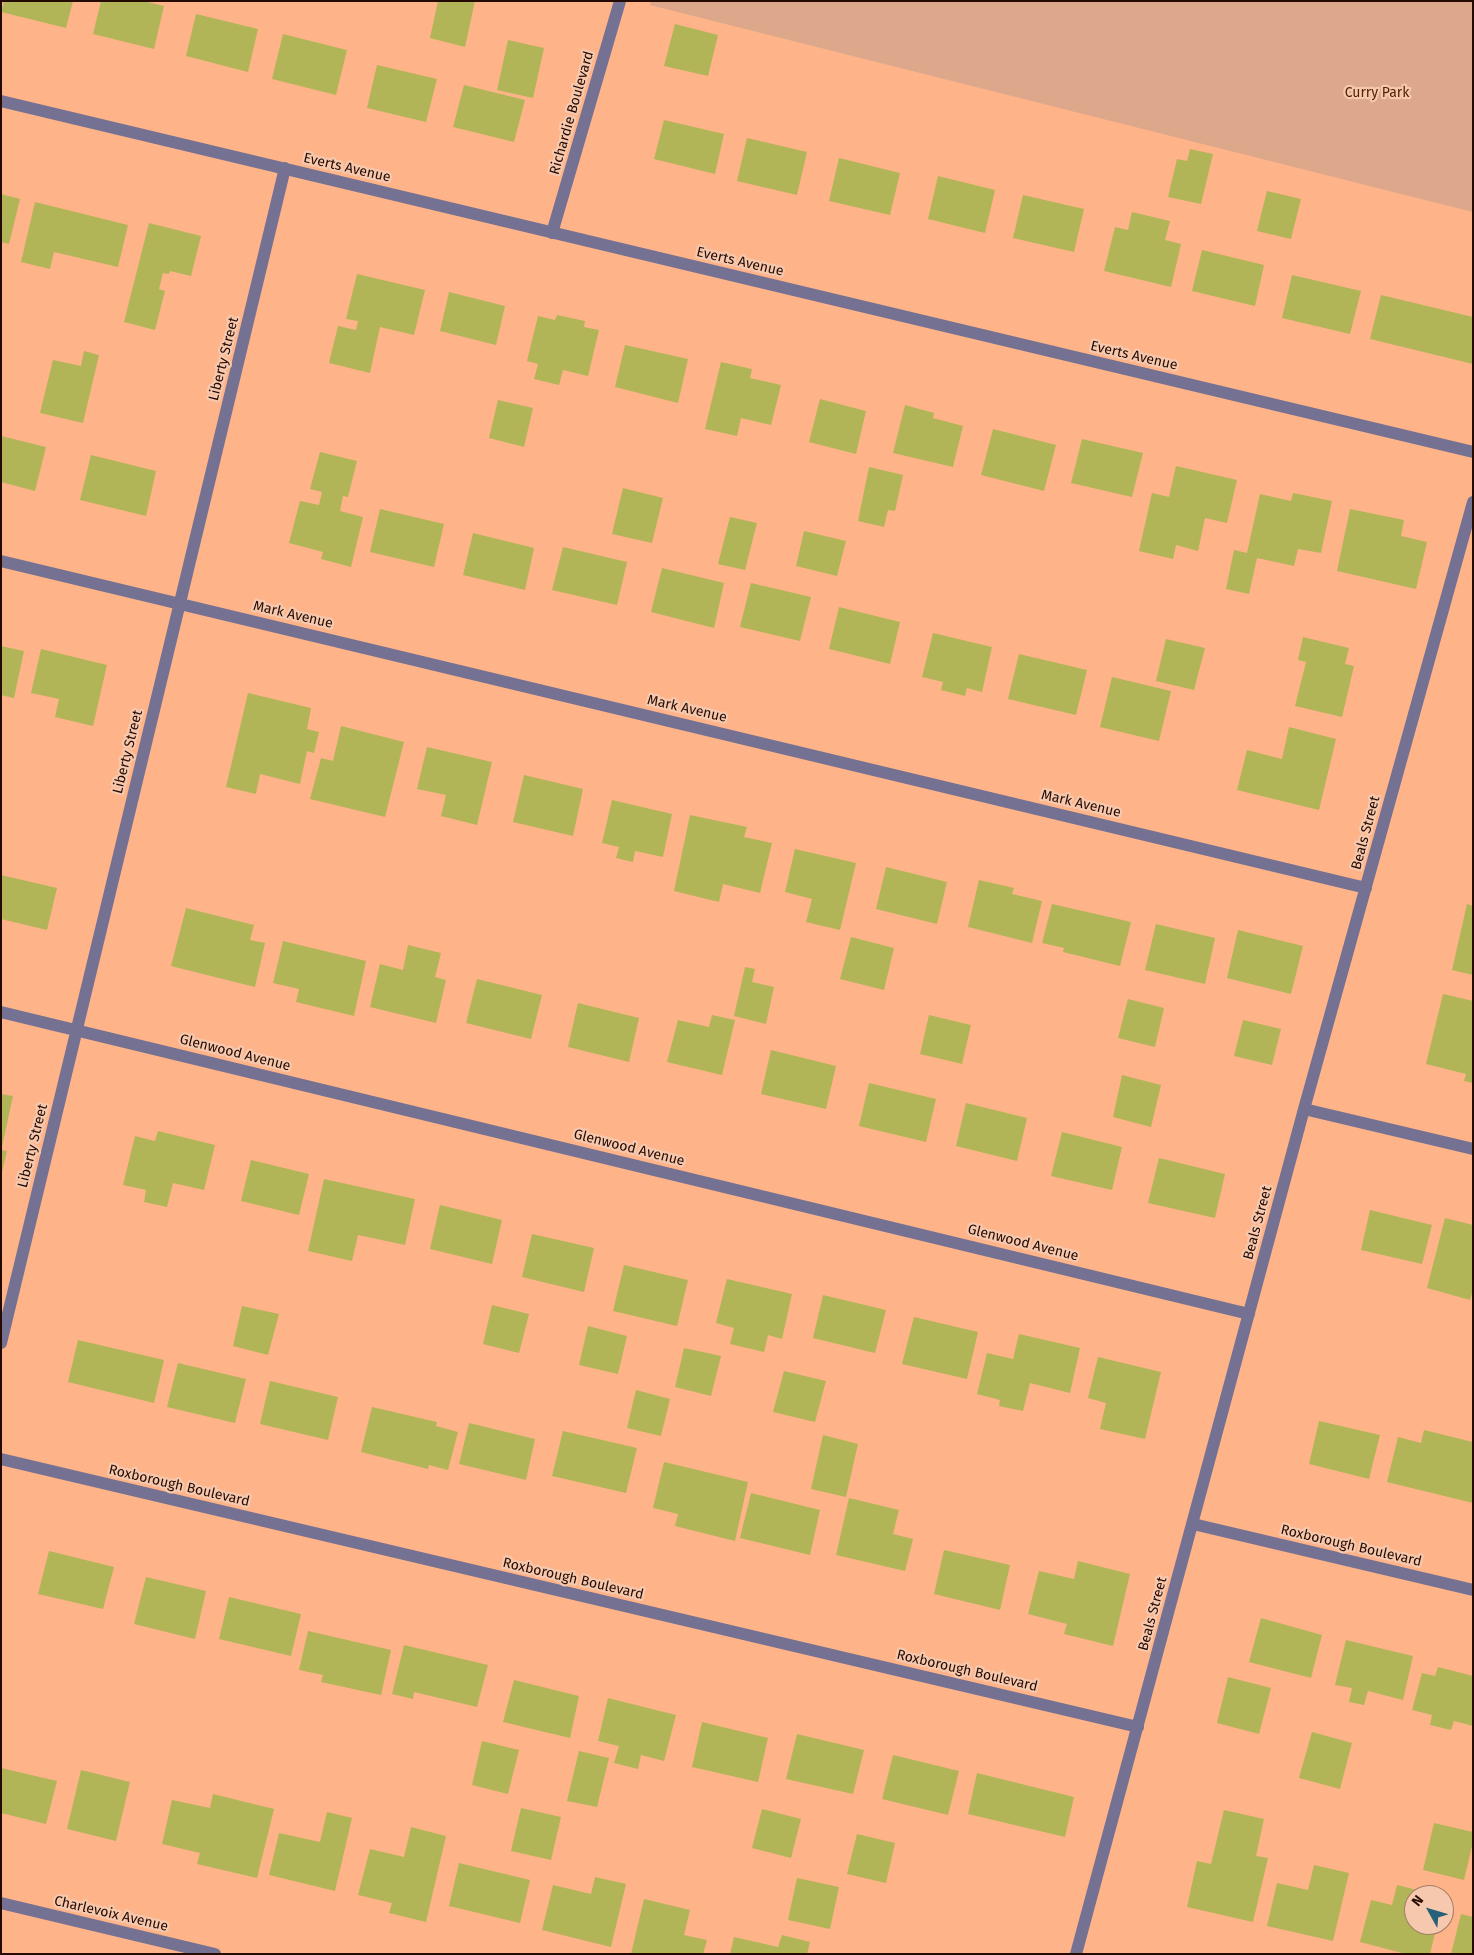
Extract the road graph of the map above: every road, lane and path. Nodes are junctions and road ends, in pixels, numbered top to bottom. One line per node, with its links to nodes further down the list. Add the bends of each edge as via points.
1 (620, 1): 4 (street, Richardie Boulevard)
2 (1, 101): 3 (street, Everts Avenue)
3 (285, 168): 4 (street, Everts Avenue); 8 (street, Liberty Street)
4 (552, 232): 5 (street, Everts Avenue)
5 (1473, 452)
6 (1473, 502): 9 (street, Beals Street)
7 (1, 561): 8 (street, Mark Avenue)
8 (180, 604): 9 (street, Mark Avenue); 11 (street, Liberty Street)
9 (1366, 888): 12 (street, Beals Street)
10 (1, 1012): 11 (street, Glenwood Avenue)
11 (77, 1031): 14 (street, Glenwood Avenue); 15 (street, Liberty Street)
12 (1304, 1109): 13 (street); 14 (street, Beals Street)
13 (1473, 1149)
14 (1249, 1314): 18 (street, Beals Street)
15 (4, 1324): 16 (street, Liberty Street)
16 (1, 1343)
17 (1, 1459): 20 (street, Roxborough Boulevard)
18 (1193, 1524): 19 (street, Roxborough Boulevard); 20 (street, Beals Street)
19 (1473, 1590)
20 (1138, 1727): 23 (street, Beals Street)
21 (1, 1903): 22 (street, Charlevoix Avenue)
22 (215, 1954)
23 (1076, 1954)

